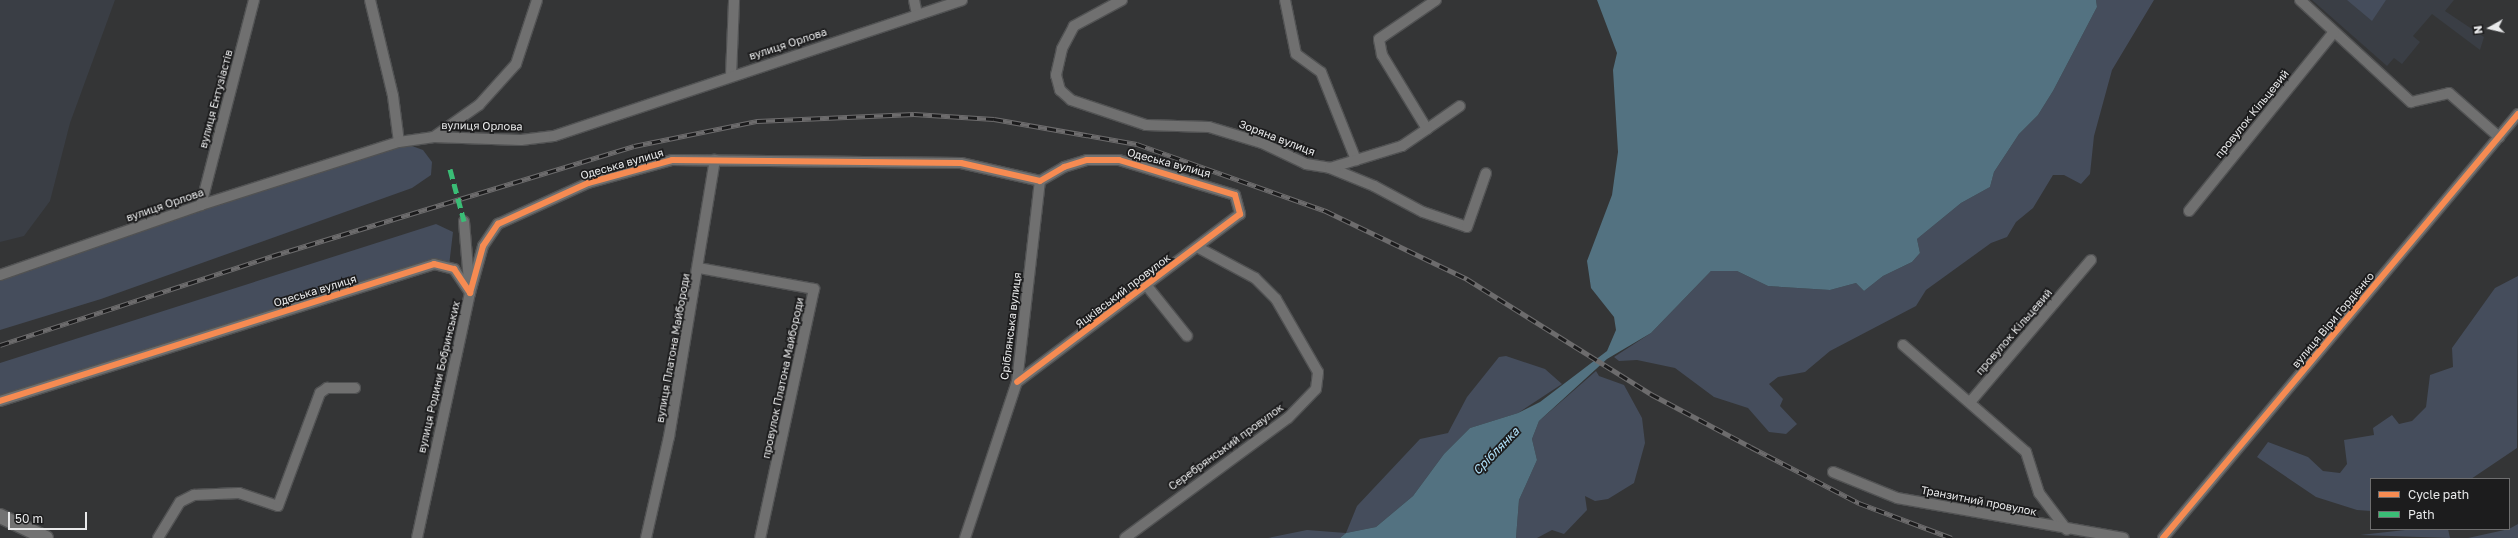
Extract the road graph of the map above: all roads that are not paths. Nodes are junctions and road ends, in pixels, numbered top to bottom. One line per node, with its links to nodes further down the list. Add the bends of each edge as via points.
1 (254, 0): 25 (street, вулиця Ентузіастів)
2 (370, 0): 19 (street, via 393,96)
3 (537, 0): 18 (street, via 516,64 479,105 457,124)
4 (734, 0): 13 (street)
5 (914, 0): 11 (street)
6 (962, 0): 11 (street, вулиця Орлова)
7 (1122, 0): 22 (street, Зоряна вулиця, via 1074,26 1062,49 1056,75 1060,90 1071,100 1146,125 1209,127 1262,143 1306,164)
8 (1285, 0): 21 (street, via 1296,54 1321,72)
9 (1436, 0): 16 (street, via 1379,39 1382,55)
10 (2300, 0): 12 (street)
11 (917, 14): 13 (street, вулиця Орлова)
12 (2334, 32): 17 (street, via 2411,102 2449,93); 26 (street, провулок Кільцевий)
13 (731, 76): 18 (street, вулиця Орлова, via 554,136 521,140)
14 (1460, 106): 16 (street, Зоряна вулиця)
15 (2518, 114): 17 (street, вулиця Віри Гордієнко)
16 (1427, 129): 21 (street, Зоряна вулиця, via 1402,146)
17 (2499, 136): 52 (street, вулиця Віри Гордієнко)
18 (433, 137): 19 (street, вулиця Орлова)
19 (399, 142): 25 (street, вулиця Орлова)
20 (715, 160): 24 (street, Одеська вулиця, via 961,163); 31 (street, вулиця Платона Майбороди); 34 (street, Одеська вулиця, via 672,160 588,183 498,224 484,246)
21 (1356, 160): 22 (street, Зоряна вулиця)
22 (1330, 168): 23 (street, Зоряна вулиця, via 1423,212 1467,227)
23 (1486, 173)
24 (1040, 181): 27 (street, Одеська вулиця, via 1087,160 1119,160 1222,188 1235,195); 37 (street, Сріблянська вулиця)
25 (201, 205): 32 (street, вулиця Орлова)
26 (2189, 211)
27 (1240, 214): 29 (street, Яцківський провулок)
28 (464, 221): 34 (street, вулиця Родини Бобринських)
29 (1198, 247): 33 (street, Яцківський провулок); 50 (street, Серебрянський провулок, via 1255,278 1276,299 1318,372 1316,389 1288,418)
30 (2091, 260): 40 (street, провулок Кільцевий)
31 (699, 268): 47 (street, вулиця Платона Майбороди); 48 (street, провулок Платона Майбороди, via 814,289)
32 (0, 275)
33 (1147, 286): 35 (street, Яцківський провулок); 37 (street, Яцківський провулок)
34 (470, 293): 39 (street, Одеська вулиця, via 454,269 434,264); 46 (street, вулиця Родини Бобринських)
35 (1187, 336)
36 (1903, 345): 40 (street)
37 (1017, 382): 49 (street, Сріблянська вулиця)
38 (355, 388): 45 (street, via 327,388 320,393 277,507 239,493 194,495 180,502)
39 (0, 401)
40 (1971, 401): 43 (street, via 2026,452 2039,494)
41 (1833, 472): 43 (street, Транзитний провулок, via 1898,498)
42 (0, 516): 44 (main road)
43 (2067, 530): 51 (street, Транзитний провулок)
44 (46, 538)
45 (158, 538)
46 (417, 538)
47 (646, 538)
48 (760, 538)
49 (965, 538)
50 (1125, 538)
51 (2124, 538)
52 (2163, 538)

